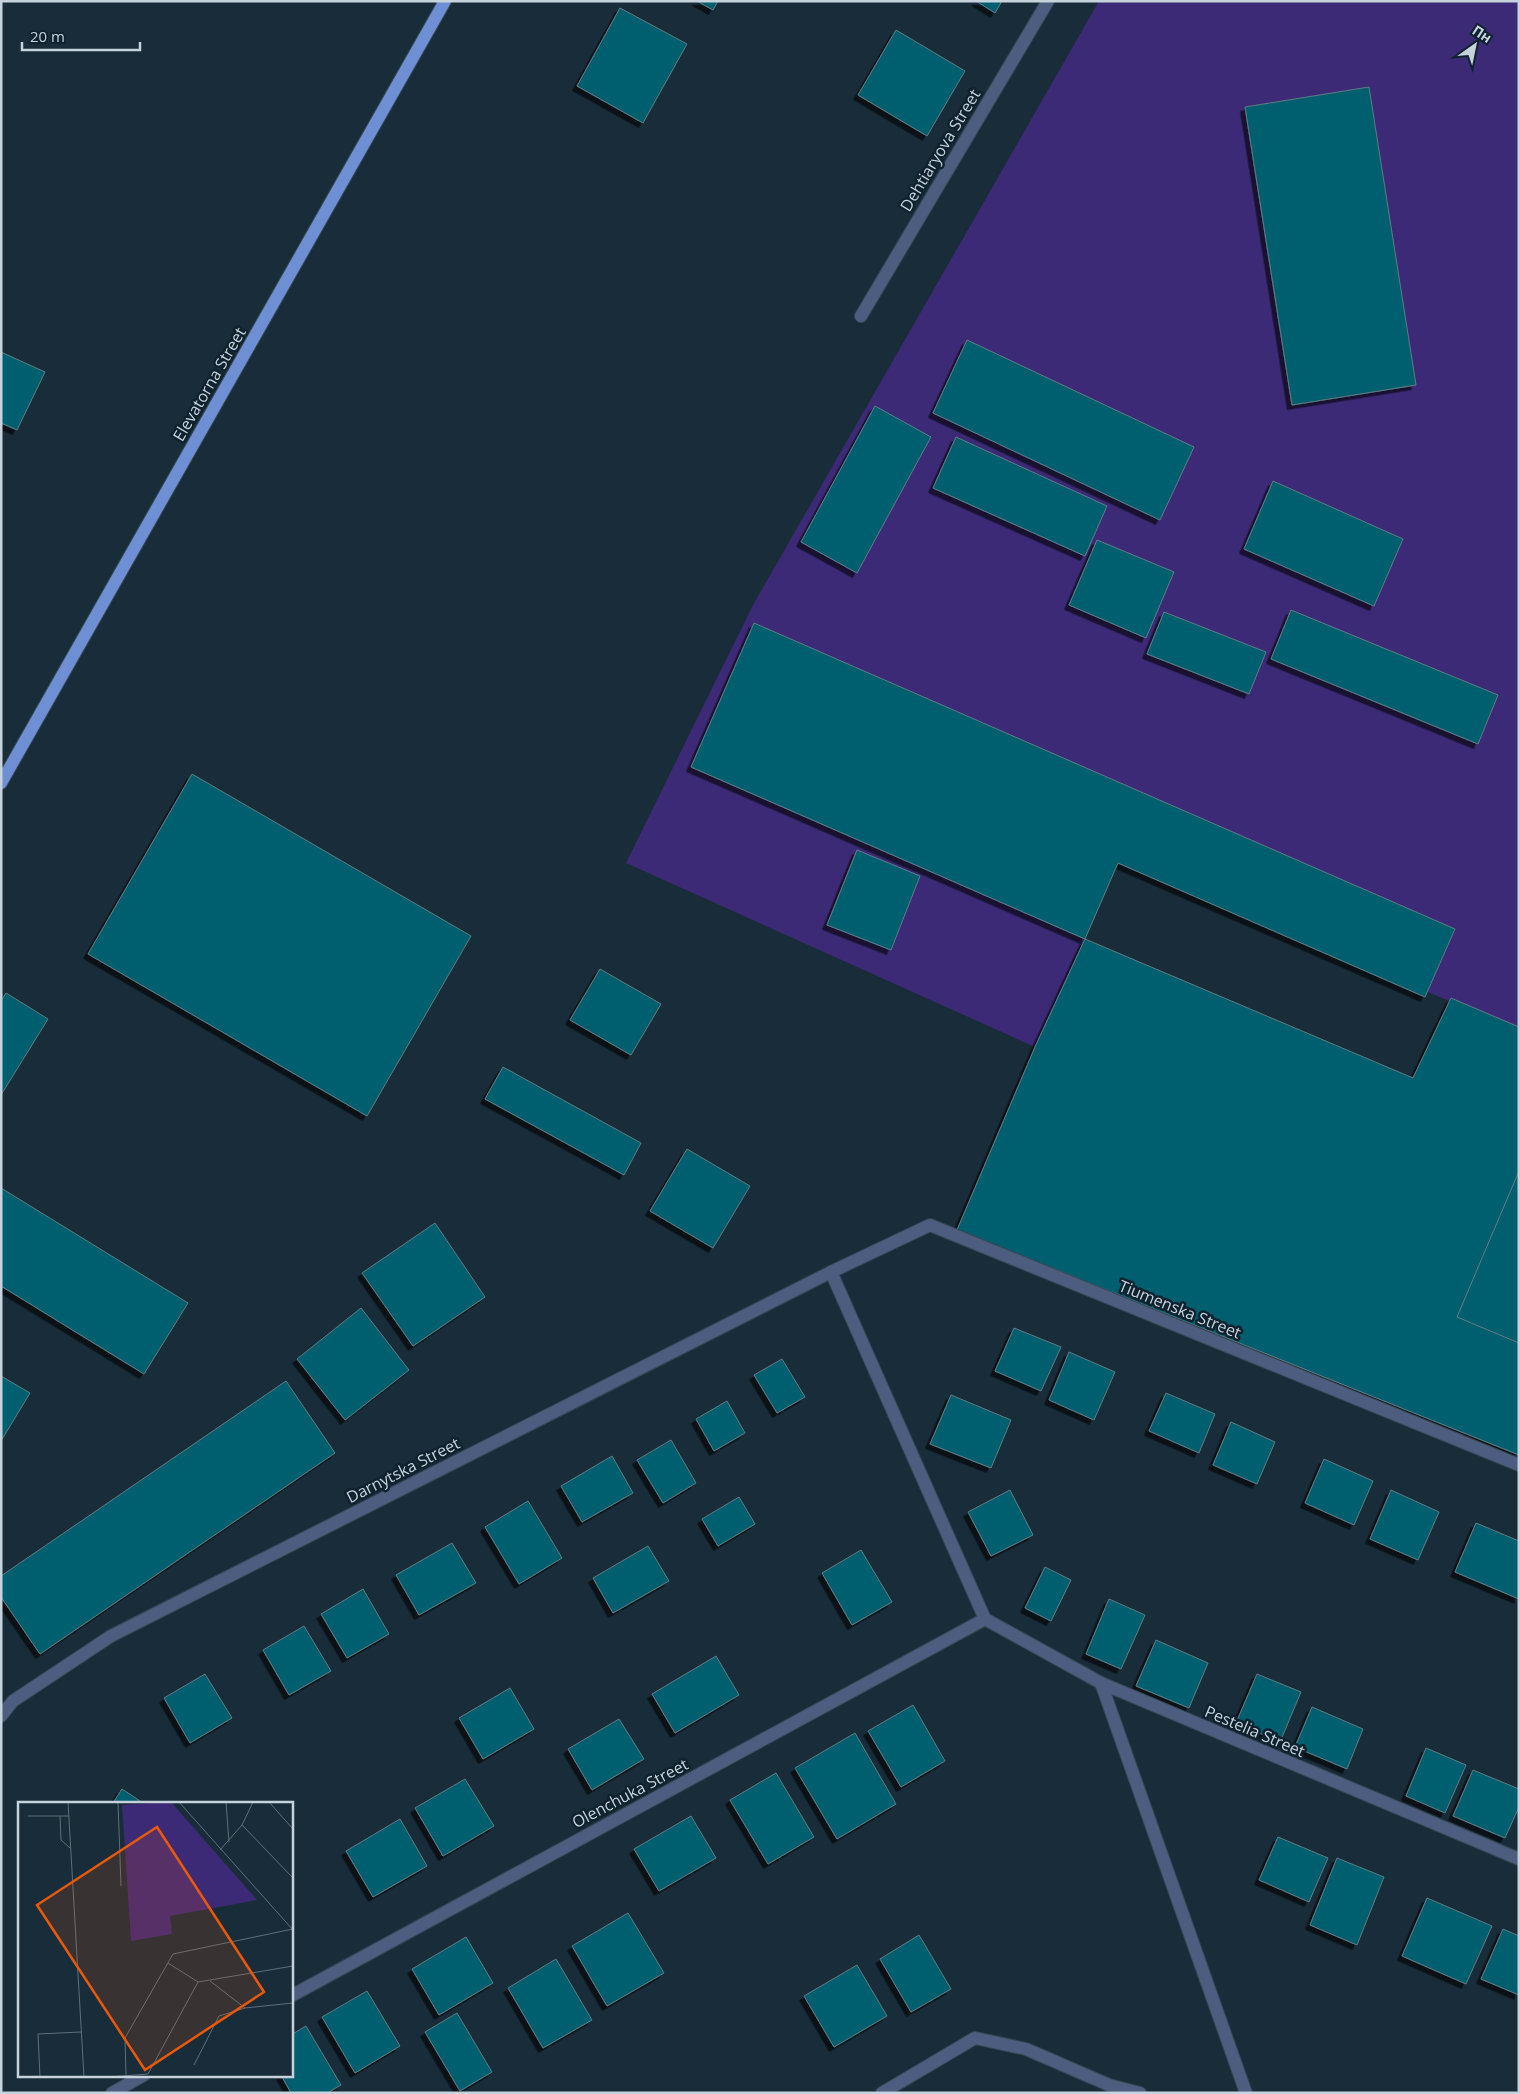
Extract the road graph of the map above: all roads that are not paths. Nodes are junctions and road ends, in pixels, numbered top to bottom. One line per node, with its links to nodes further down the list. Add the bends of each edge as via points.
1 (445, 1): 4 (main road, Elevatorna Street)
2 (1048, 1): 3 (street, Dehtiaryova Street)
3 (861, 316)
4 (1, 783)
5 (831, 1272): 6 (street, Tiumenska Street, via 930,1225); 7 (street); 9 (street, Darnytska Street, via 112,1636 14,1701)
6 (1519, 1465)
7 (985, 1619): 8 (street, Pestelia Street); 11 (street, Olenchuka Street)
8 (1101, 1683): 10 (street, Pestelia Street); 16 (street)
9 (1, 1716)
10 (1519, 1859)
11 (292, 1995)
12 (142, 2076): 13 (street)
13 (112, 2093)
14 (882, 2093): 15 (street, via 975,2038 1026,2049 1109,2085)
15 (1140, 2093)
16 (1246, 2093)

